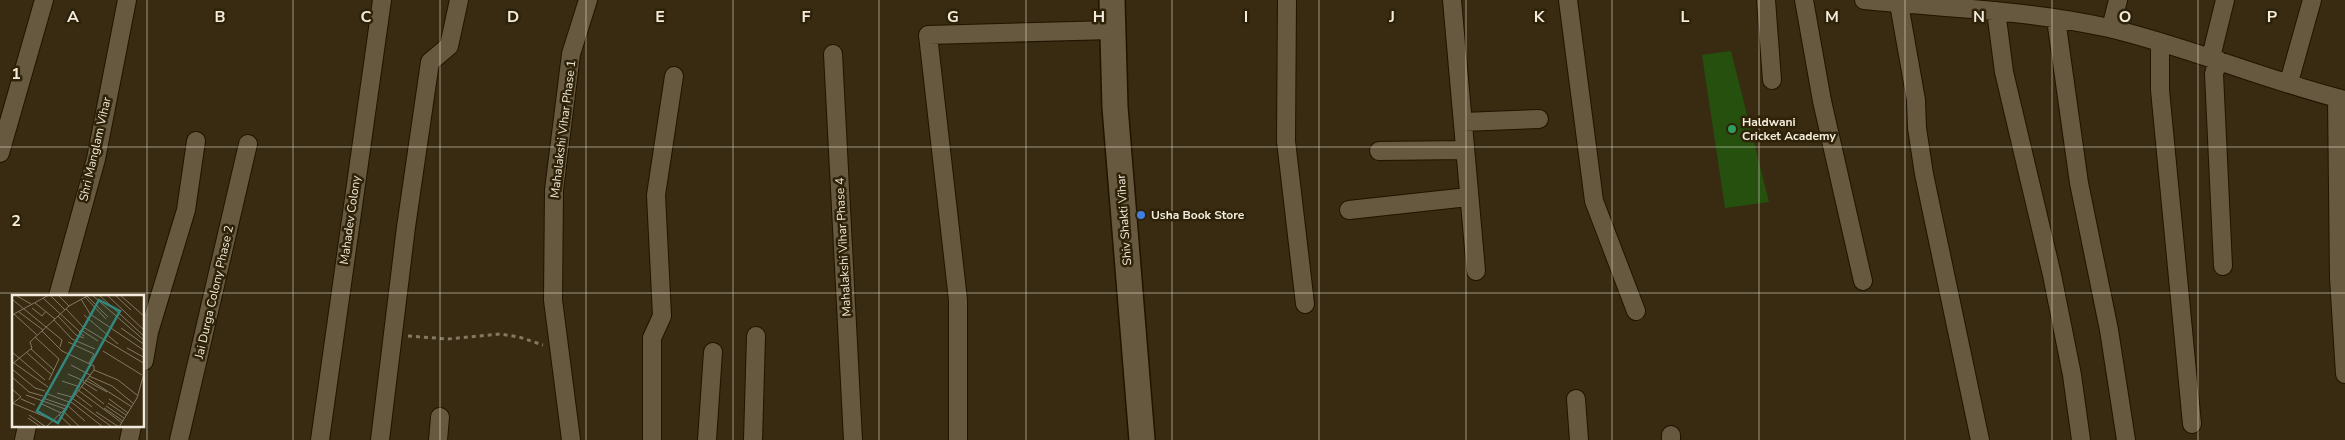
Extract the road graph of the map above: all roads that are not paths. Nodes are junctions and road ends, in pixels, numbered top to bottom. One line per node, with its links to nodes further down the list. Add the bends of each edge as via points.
1 (44, 0): 35 (street)
2 (127, 0): 42 (street, Shri Manglam Vihar, via 96,159)
3 (382, 0): 53 (street, Mahadev Colony)
4 (460, 0): 54 (street, via 448,46 430,62)
5 (588, 0): 56 (street, Mahalakshi Vihar Phase 1, via 571,54 554,190 553,300)
6 (1112, 0): 21 (street, Shiv Shakti Vihar)
7 (1287, 0): 43 (street, via 1286,142)
8 (1452, 0): 30 (street)
9 (1568, 0): 44 (street, via 1594,201)
10 (1766, 0): 26 (street)
11 (1804, 0): 41 (street, via 1822,102)
12 (1864, 0): 16 (street)
13 (2118, 0): 20 (street)
14 (2225, 0): 24 (street)
15 (2312, 0): 27 (street)
16 (1888, 2): 17 (street); 64 (street, via 1916,100 1924,174)
17 (1968, 4): 18 (street)
18 (1996, 11): 19 (street); 65 (street, via 2004,72 2052,275)
19 (2056, 19): 20 (street); 66 (street, via 2079,183 2109,330)
20 (2111, 28): 22 (street)
21 (1113, 30): 61 (street, via 928,35 958,300); 62 (street, Shiv Shakti Vihar, via 1115,107)
22 (2160, 42): 24 (street); 51 (street, via 2160,90)
23 (833, 54): 60 (street, Mahalakshi Vihar Phase 4)
24 (2214, 58): 27 (street); 39 (street)
25 (674, 76): 57 (street, via 656,195 662,316 652,338)
26 (1772, 80)
27 (2289, 82): 28 (street)
28 (2341, 99): 38 (street)
29 (1539, 119): 30 (street)
30 (1463, 122): 33 (street)
31 (196, 140): 47 (street, via 186,210)
32 (248, 144): 52 (street, Jai Durga Colony Phase 2)
33 (1464, 150): 34 (street); 36 (street)
34 (1379, 151)
35 (0, 153)
36 (1468, 198): 37 (street); 40 (street)
37 (1349, 210)
38 (2342, 221): 48 (street, via 2339,278)
39 (2223, 266)
40 (1476, 271)
41 (1863, 282)
42 (58, 295)
43 (1305, 304)
44 (1636, 312)
45 (756, 336): 59 (street)
46 (713, 352): 58 (street)
47 (145, 355)
48 (2345, 374)
49 (1576, 399): 63 (street)
50 (440, 417): 55 (street)
51 (2192, 424)
52 (179, 440)
53 (320, 440)
54 (380, 440)
55 (438, 440)
56 (571, 440)
57 (652, 440)
58 (707, 440)
59 (753, 440)
60 (853, 440)
61 (958, 440)
62 (1142, 440)
63 (1579, 440)
64 (1980, 440)
65 (2081, 440)
66 (2126, 440)

